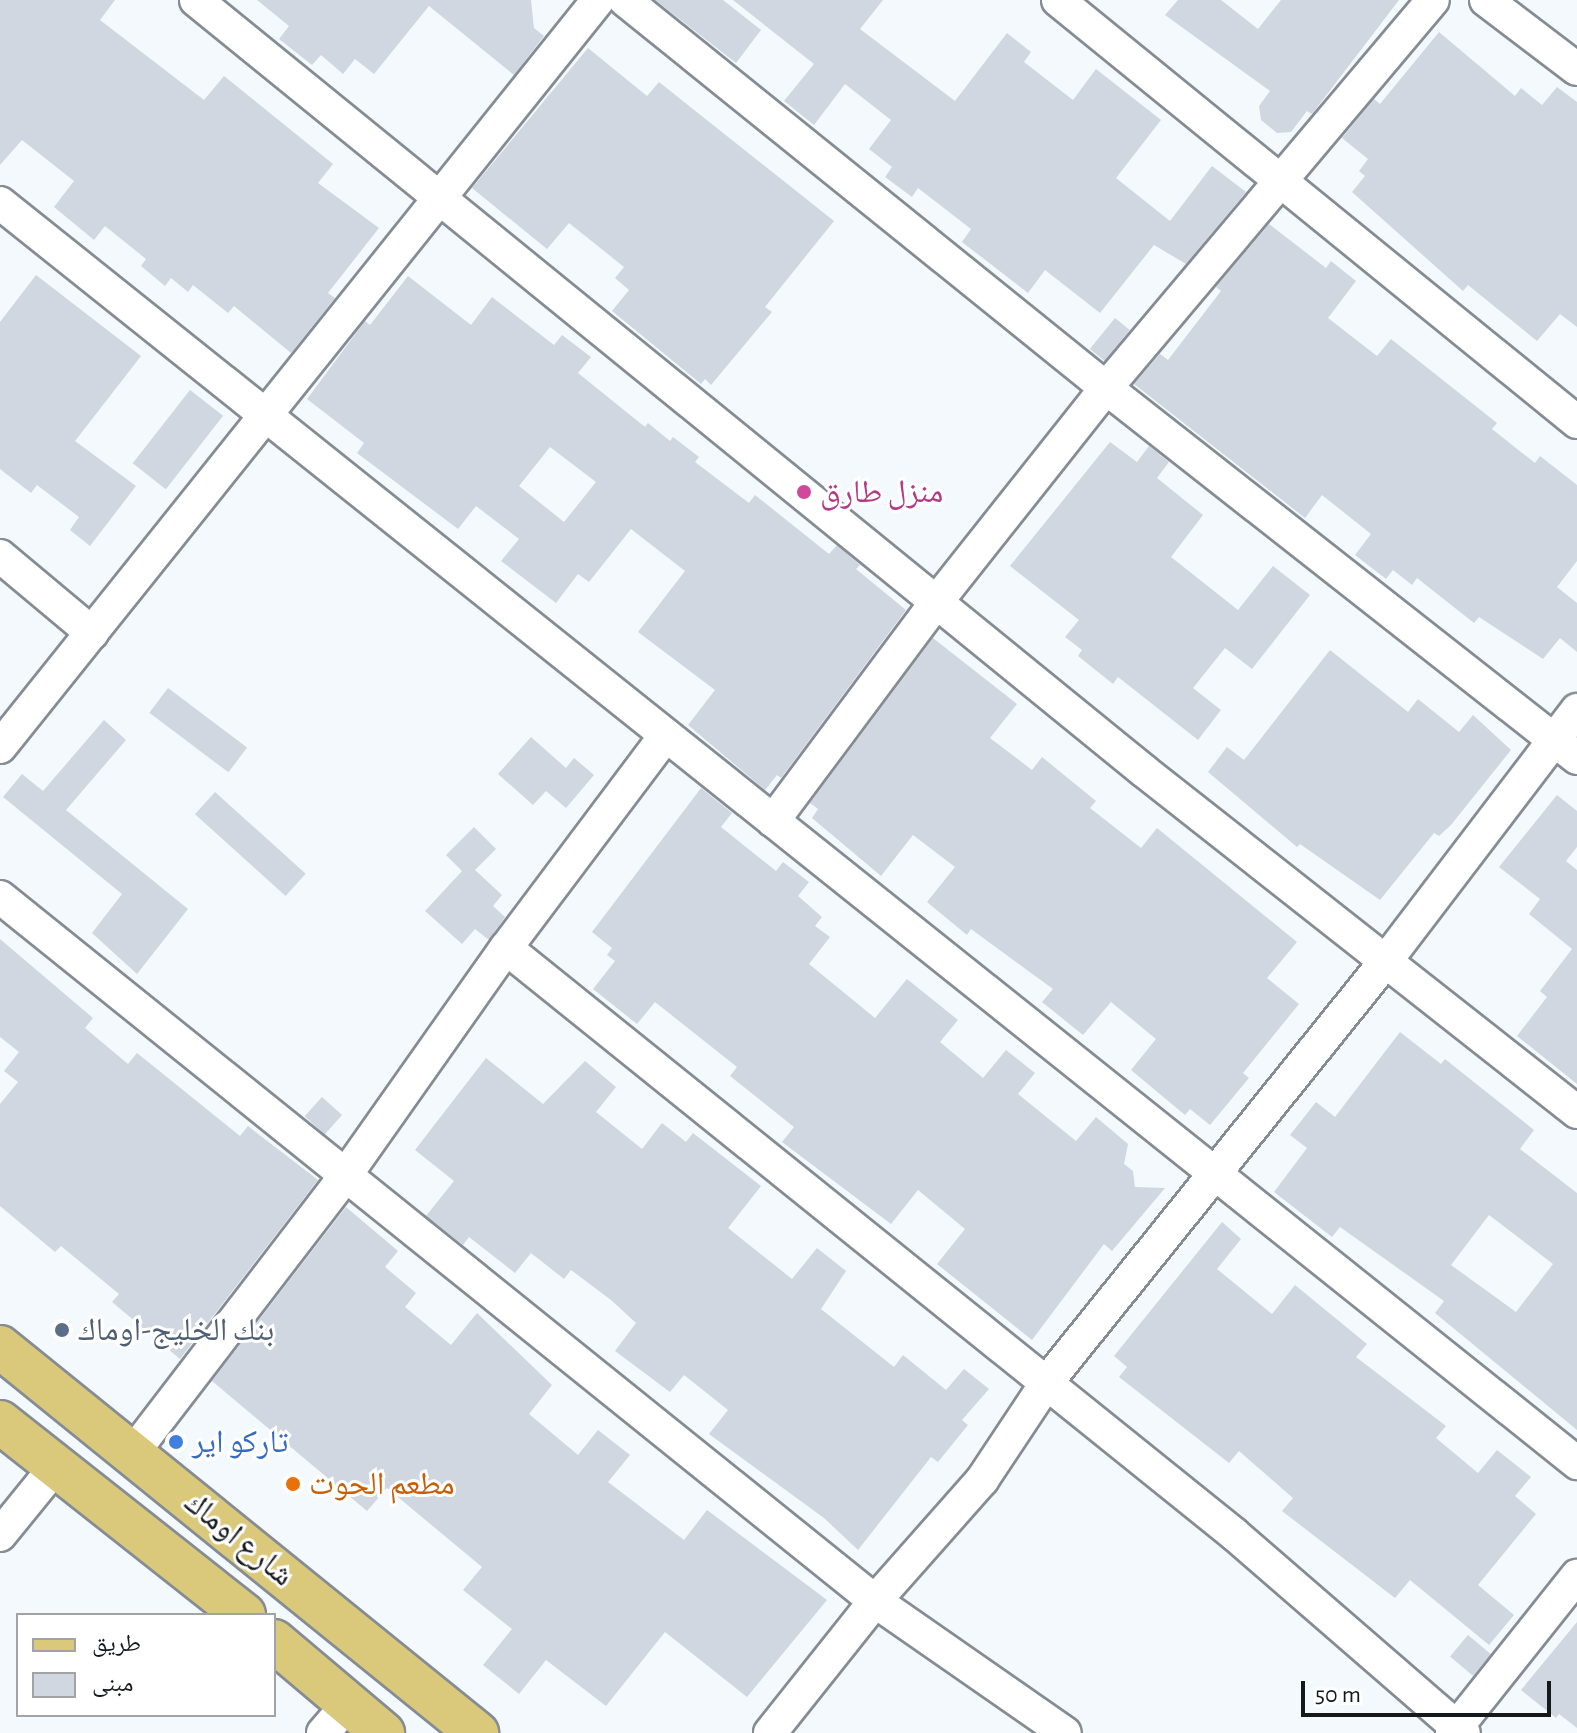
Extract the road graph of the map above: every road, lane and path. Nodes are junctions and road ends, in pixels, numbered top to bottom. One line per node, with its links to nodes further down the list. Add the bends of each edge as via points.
1 (196, 0): 9 (street)
2 (598, 0): 9 (street)
3 (625, 0): 11 (street)
4 (1058, 0): 8 (street)
5 (1433, 0): 8 (street)
6 (1486, 0): 7 (street)
7 (1577, 69)
8 (1280, 179): 11 (street); 13 (street)
9 (435, 198): 12 (street); 15 (street)
10 (0, 203): 12 (street)
11 (1106, 388): 15 (street); 20 (street)
12 (265, 415): 16 (street); 18 (street)
13 (1577, 422)
14 (0, 556): 16 (street)
15 (938, 600): 21 (street); 24 (street)
16 (92, 633): 19 (street)
17 (1577, 710): 20 (street)
18 (666, 735): 21 (street); 23 (street)
19 (0, 747)
20 (1565, 748): 24 (street)
21 (773, 821): 26 (street)
22 (0, 897): 27 (street)
23 (506, 948): 27 (street); 29 (street)
24 (1385, 962): 25 (street); 26 (street)
25 (1577, 1112)
26 (1216, 1175): 29 (street); 32 (street)
27 (345, 1176): 31 (street); 36 (street)
28 (0, 1347): 31 (main road, شارع اوماك)
29 (1047, 1382): 36 (street, via 982,1480); 40 (street, via 1234,1534)
30 (0, 1422): 33 (main road, شارع اوماك)
31 (132, 1454): 42 (main road, شارع اوماك)
32 (1577, 1463)
33 (56, 1466): 34 (street); 37 (main road, شارع اوماك)
34 (0, 1535)
35 (1577, 1576): 40 (street)
36 (875, 1601): 43 (street); 44 (street)
37 (241, 1613)
38 (276, 1644): 39 (main road, شارع اوماك)
39 (336, 1719): 41 (main road, شارع اوماك)
40 (1458, 1731)
41 (383, 1733)
42 (477, 1733)
43 (770, 1733)
44 (1065, 1733)

